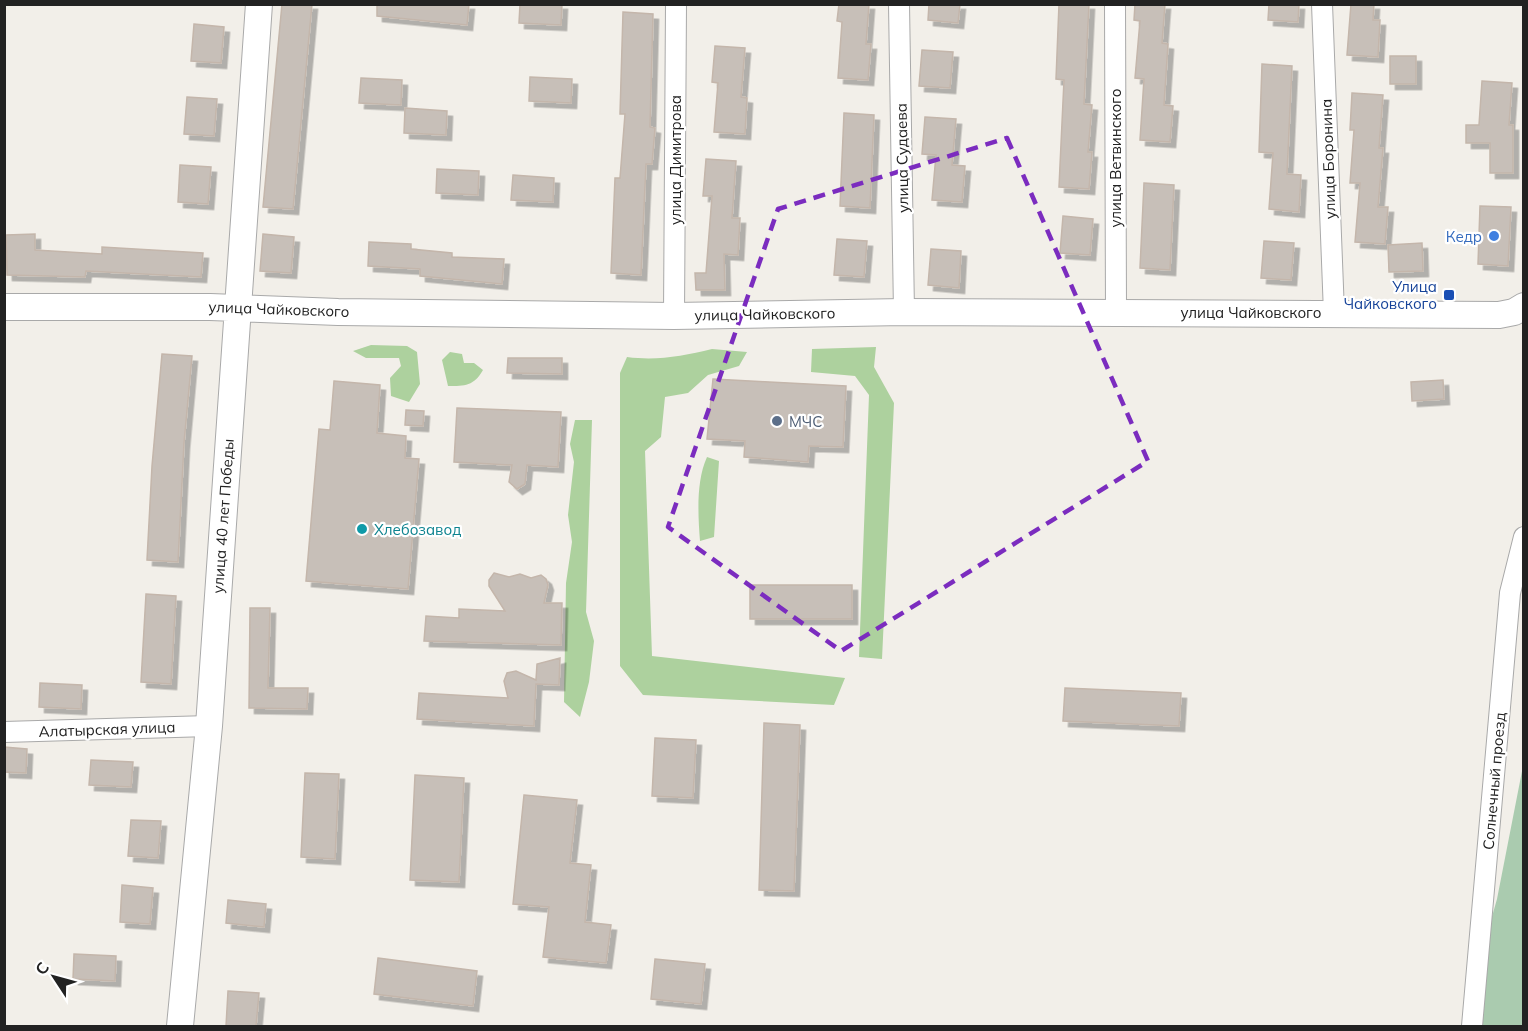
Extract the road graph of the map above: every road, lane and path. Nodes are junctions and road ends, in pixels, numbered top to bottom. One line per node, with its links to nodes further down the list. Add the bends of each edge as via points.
1 (259, 4): 8 (street, улица 40 лет Победы)
2 (676, 4): 12 (street, улица Димитрова)
3 (899, 4): 9 (street, улица Судаева)
4 (1114, 4): 10 (street, улица Ветвинского)
5 (1322, 4): 11 (street, улица Боронина)
6 (1524, 306): 11 (street, улица Чайковского, via 1499,315)
7 (4, 307): 8 (street, улица Чайковского)
8 (237, 308): 12 (street, улица Чайковского); 14 (street, улица 40 лет Победы)
9 (904, 312): 10 (street, улица Чайковского); 12 (street, улица Чайковского)
10 (1116, 312): 11 (street, улица Чайковского)
11 (1334, 313)
12 (674, 316)
13 (1524, 537): 17 (street, Солнечный проезд, via 1510,592)
14 (209, 726): 15 (street, Алатырская улица); 16 (street, улица 40 лет Победы)
15 (4, 732)
16 (180, 1026)
17 (1472, 1026)

